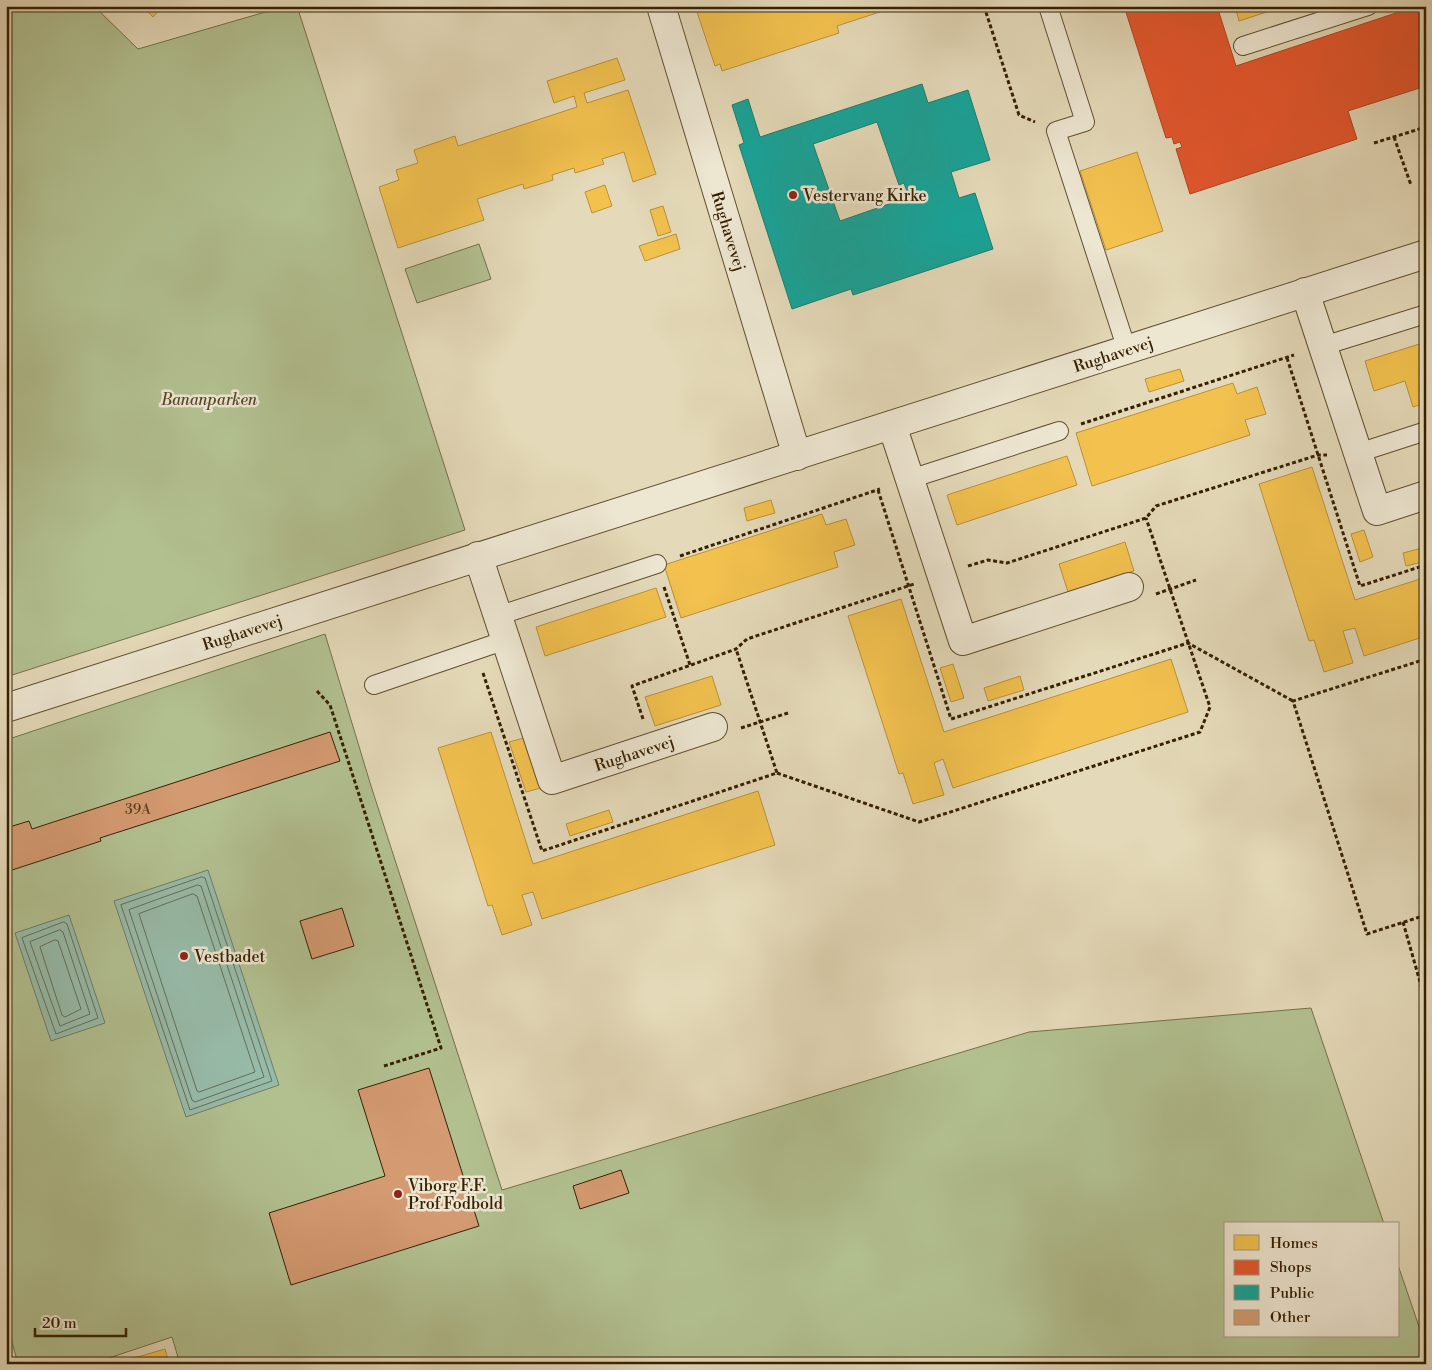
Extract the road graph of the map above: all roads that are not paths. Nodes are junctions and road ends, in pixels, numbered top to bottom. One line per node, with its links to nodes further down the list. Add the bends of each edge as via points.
1 (661, 6): 14 (street, Rughavevej)
2 (1048, 6): 9 (lane, via 1085,122 1056,131)
3 (1368, 6): 4 (lane)
4 (1243, 46)
5 (1426, 254): 6 (street, Rughavevej)
6 (1306, 292): 8 (street); 9 (street, Rughavevej)
7 (1426, 314): 8 (lane)
8 (1323, 346): 13 (street)
9 (1126, 350): 10 (street, Rughavevej)
10 (892, 425): 14 (street, Rughavevej); 15 (street)
11 (1060, 431): 15 (lane)
12 (1426, 431): 13 (lane)
13 (1358, 453): 16 (street, via 1377,511)
14 (797, 456): 17 (street, Rughavevej)
15 (910, 479): 19 (street, via 963,641)
16 (1426, 495)
17 (478, 556): 20 (street, Rughavevej); 22 (street, Rughavevej)
18 (657, 564): 20 (lane)
19 (1129, 587)
20 (502, 628): 21 (lane); 23 (street, Rughavevej, via 552,780)
21 (374, 685)
22 (6, 708)
23 (714, 727)

